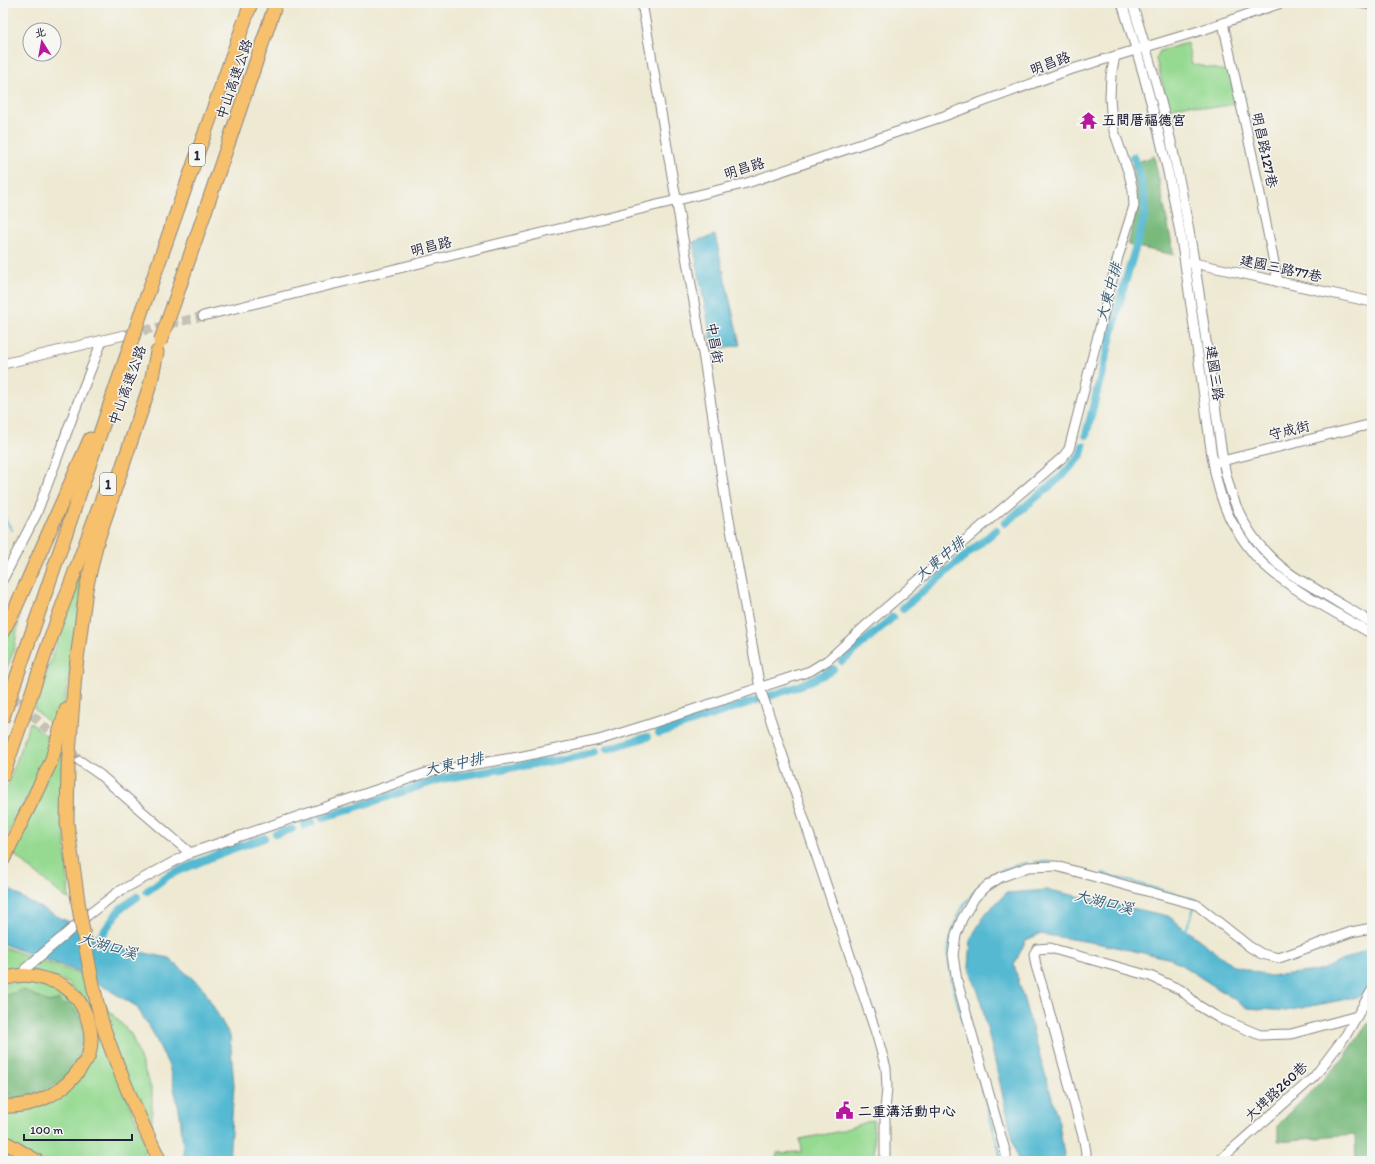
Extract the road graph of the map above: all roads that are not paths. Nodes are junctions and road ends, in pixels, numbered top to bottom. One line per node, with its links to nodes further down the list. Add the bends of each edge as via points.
1 (251, 3): 20 (highway, 中山高速公路 / 1, bridge)
2 (276, 3): 19 (highway, 中山高速公路 / 1, bridge)
3 (642, 3): 12 (street, 中昌街)
4 (1122, 3): 10 (street)
5 (1132, 3): 10 (street)
6 (1281, 3): 9 (street, 明昌路)
7 (1360, 3): 8 (street)
8 (1372, 5)
9 (1223, 23): 10 (street, 明昌路); 14 (street, 明昌路127巷)
10 (1141, 48): 11 (street, 明昌路); 13 (street, 建國三路, via 1175,160)
11 (1115, 56): 12 (street, 明昌路, via 747,183); 30 (street, via 1111,76 1111,111 1114,131 1133,190 1134,206 1118,257 1069,449 1063,457 872,619 828,660 810,671)
12 (675, 201): 16 (street, 明昌路); 30 (street, 中昌街)
13 (1189, 263): 14 (street, 建國三路77巷); 23 (street, 建國三路); 24 (street, 建國三路)
14 (1278, 282): 15 (street, 建國三路77巷)
15 (1372, 302)
16 (203, 316)
17 (124, 335): 18 (street)
18 (102, 341): 21 (street); 25 (street, via 36,515)
19 (158, 347): 29 (highway, via 151,382 97,542 86,589); 33 (highway, 中山高速公路 / 1, via 55,626)
20 (127, 355): 27 (highway); 31 (highway, 中山高速公路 / 1)
21 (3, 364)
22 (1372, 424): 23 (street, 守成街)
23 (1223, 461): 24 (street, 守成街); 26 (street, 建國三路, via 1228,485 1239,514 1264,550 1288,573)
24 (1213, 463): 28 (street, 建國三路, via 1228,514 1261,562 1296,589)
25 (3, 579)
26 (1372, 623)
27 (3, 631)
28 (1372, 634)
29 (79, 639): 35 (highway, via 65,715 51,762); 44 (highway, bridge, via 68,766 67,823 73,868 91,976 104,1028 137,1114)
30 (760, 688): 34 (street, via 599,740 519,757 432,771); 45 (street, 中昌街, via 886,1068)
31 (3, 717)
32 (80, 761): 34 (street, via 99,774)
33 (3, 776)
34 (190, 853): 37 (street, via 118,892 88,915)
35 (3, 860)
36 (1372, 928): 46 (street, via 1351,932 1279,958 1250,948 1197,905 1056,866 1028,867 1001,877 975,897 962,919 953,955 957,981)
37 (29, 970): 38 (highway, via 22,975); 41 (highway, via 61,984 83,1006 91,1041 88,1057 76,1075 57,1092 43,1100)
38 (3, 979)
39 (1372, 990): 40 (street, 大埤路260巷)
40 (1357, 1016): 47 (street, via 1291,1034 1260,1035 1219,1018 1181,990 1150,976 1050,948 1037,949 1034,954 1036,966 1084,1140); 48 (street, 大埤路260巷, via 1346,1036 1314,1076)
41 (3, 1106)
42 (3, 1141): 43 (highway)
43 (37, 1161)
44 (160, 1161)
45 (885, 1161)
46 (1006, 1161)
47 (1086, 1161)
48 (1219, 1161)

